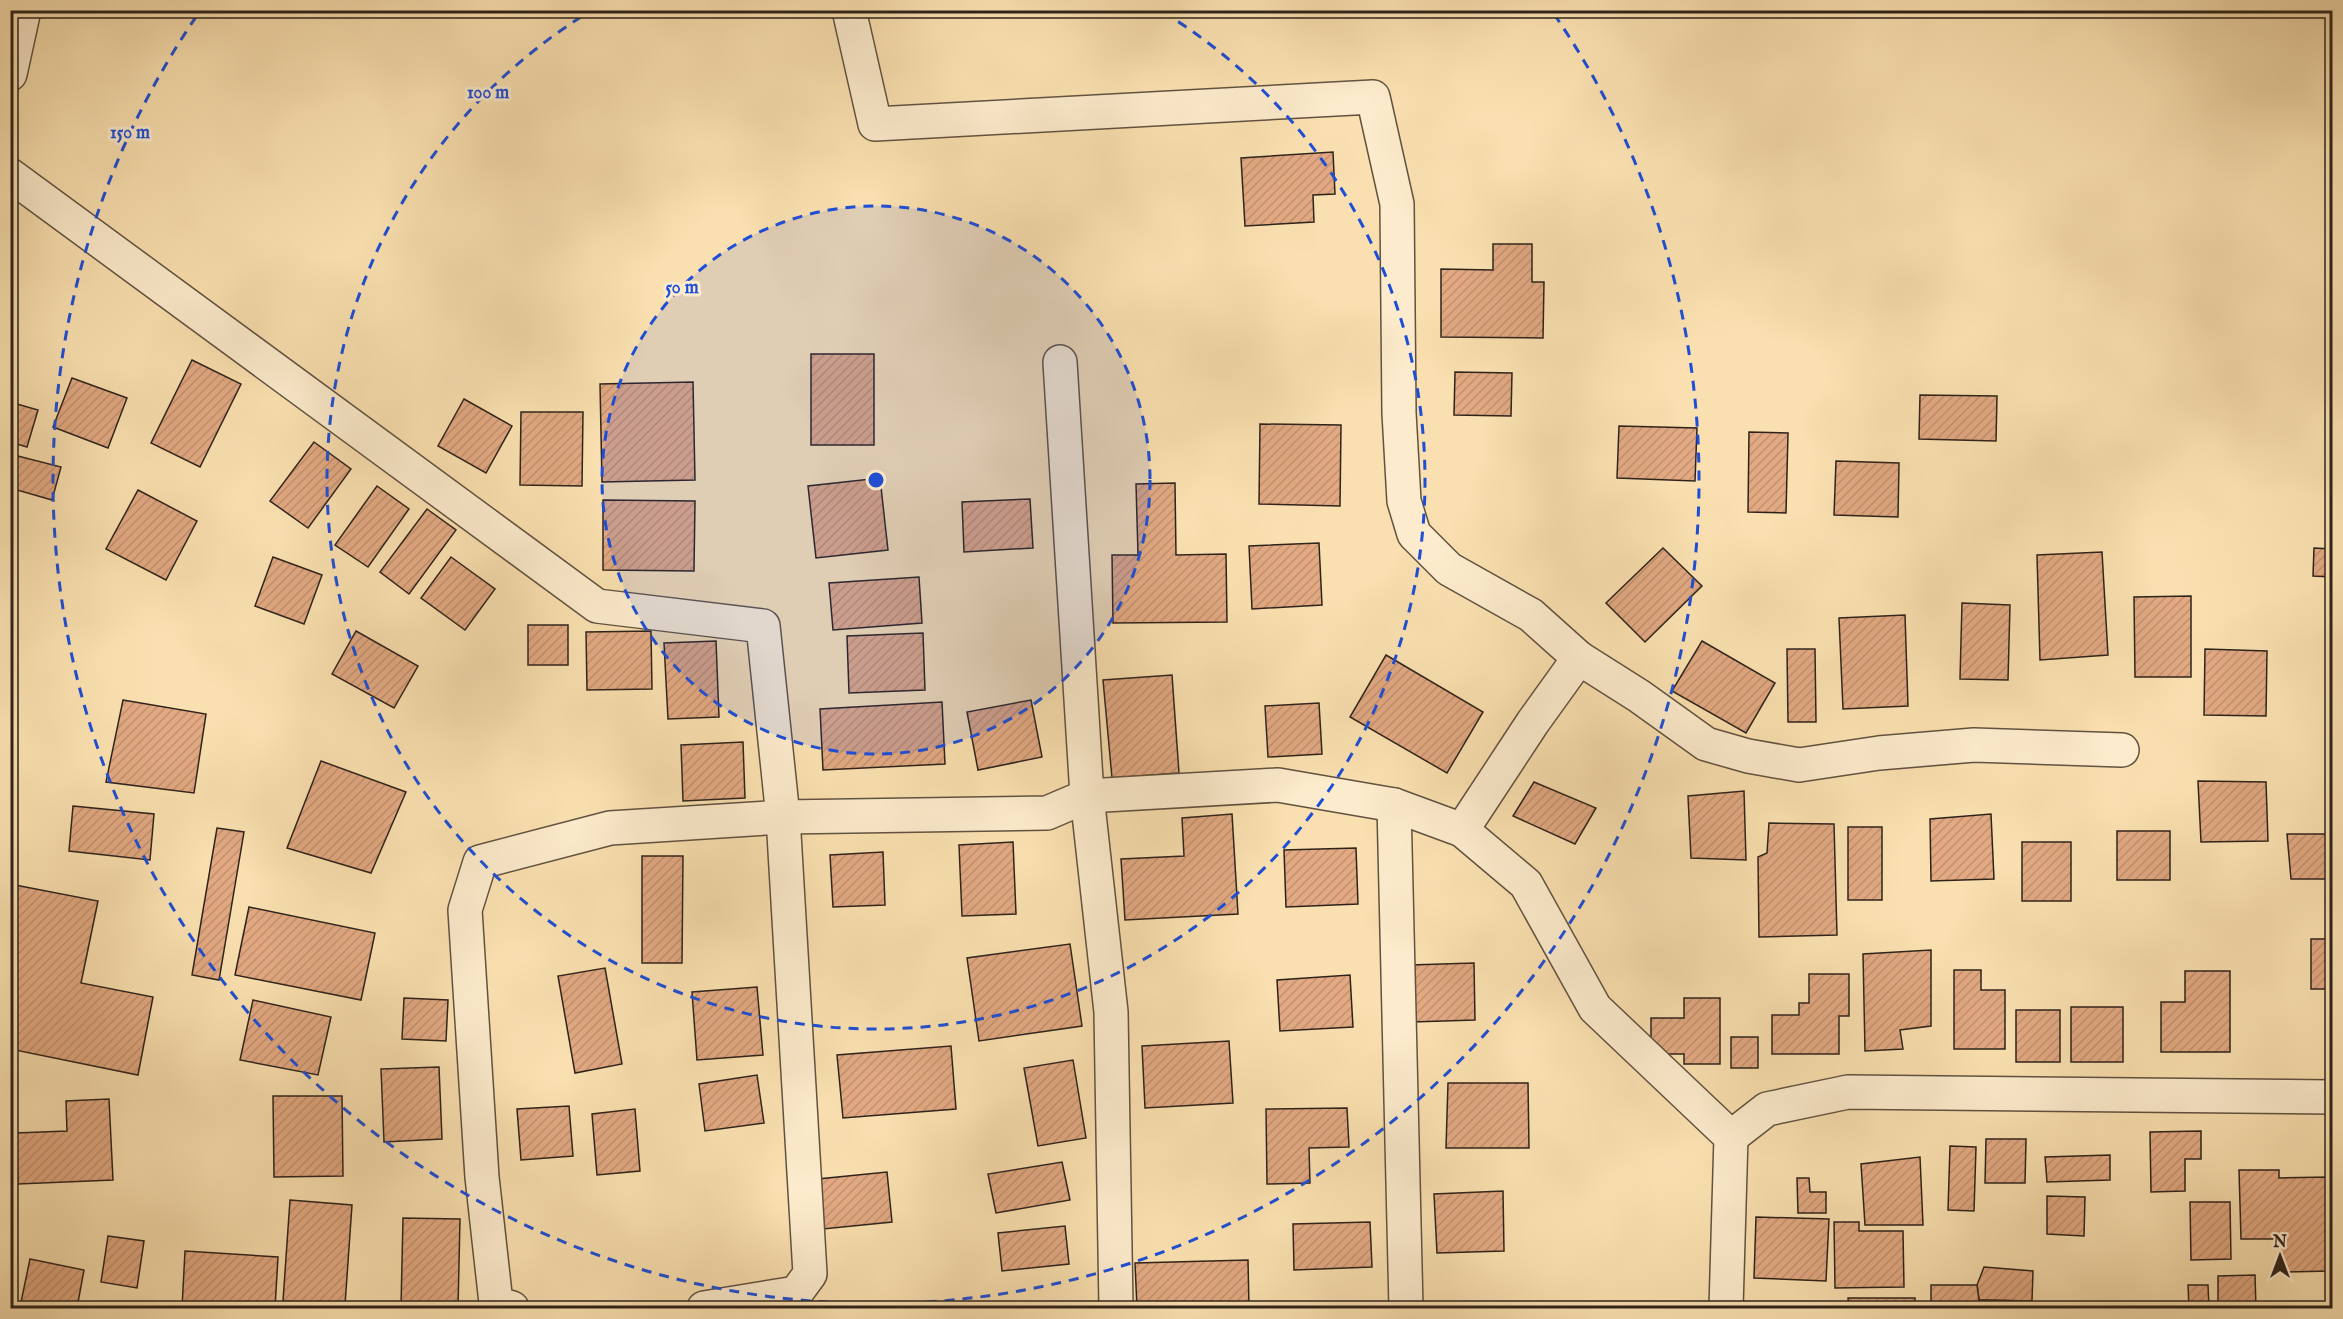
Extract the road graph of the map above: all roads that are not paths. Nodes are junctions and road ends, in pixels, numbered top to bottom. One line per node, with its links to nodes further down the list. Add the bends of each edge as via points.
1 (24, 10): 3 (street)
2 (849, 10): 6 (street, via 875,124 1373,97 1397,204 1399,413 1404,501 1414,534 1449,569 1530,615)
3 (10, 74)
4 (10, 175): 10 (street, via 597,606 764,626)
5 (1060, 362): 8 (street)
6 (1579, 658): 7 (street, via 1706,744 1799,765 1974,745); 11 (street)
7 (2122, 750)
8 (1087, 796): 9 (street, via 1278,785); 10 (street, via 1047,813); 16 (street, via 1111,1012)
9 (1394, 805): 11 (street); 17 (street)
10 (783, 817): 14 (street, via 610,828 480,862 465,910 482,1177 496,1303); 15 (street, via 810,1274 796,1293)
11 (1462, 830): 13 (street, via 1526,884 1595,1008)
12 (2332, 1097): 13 (street, via 1848,1092 1767,1109)
13 (1731, 1137): 18 (street)
14 (512, 1308)
15 (704, 1308)
16 (1116, 1308)
17 (1406, 1308)
18 (1726, 1308)

